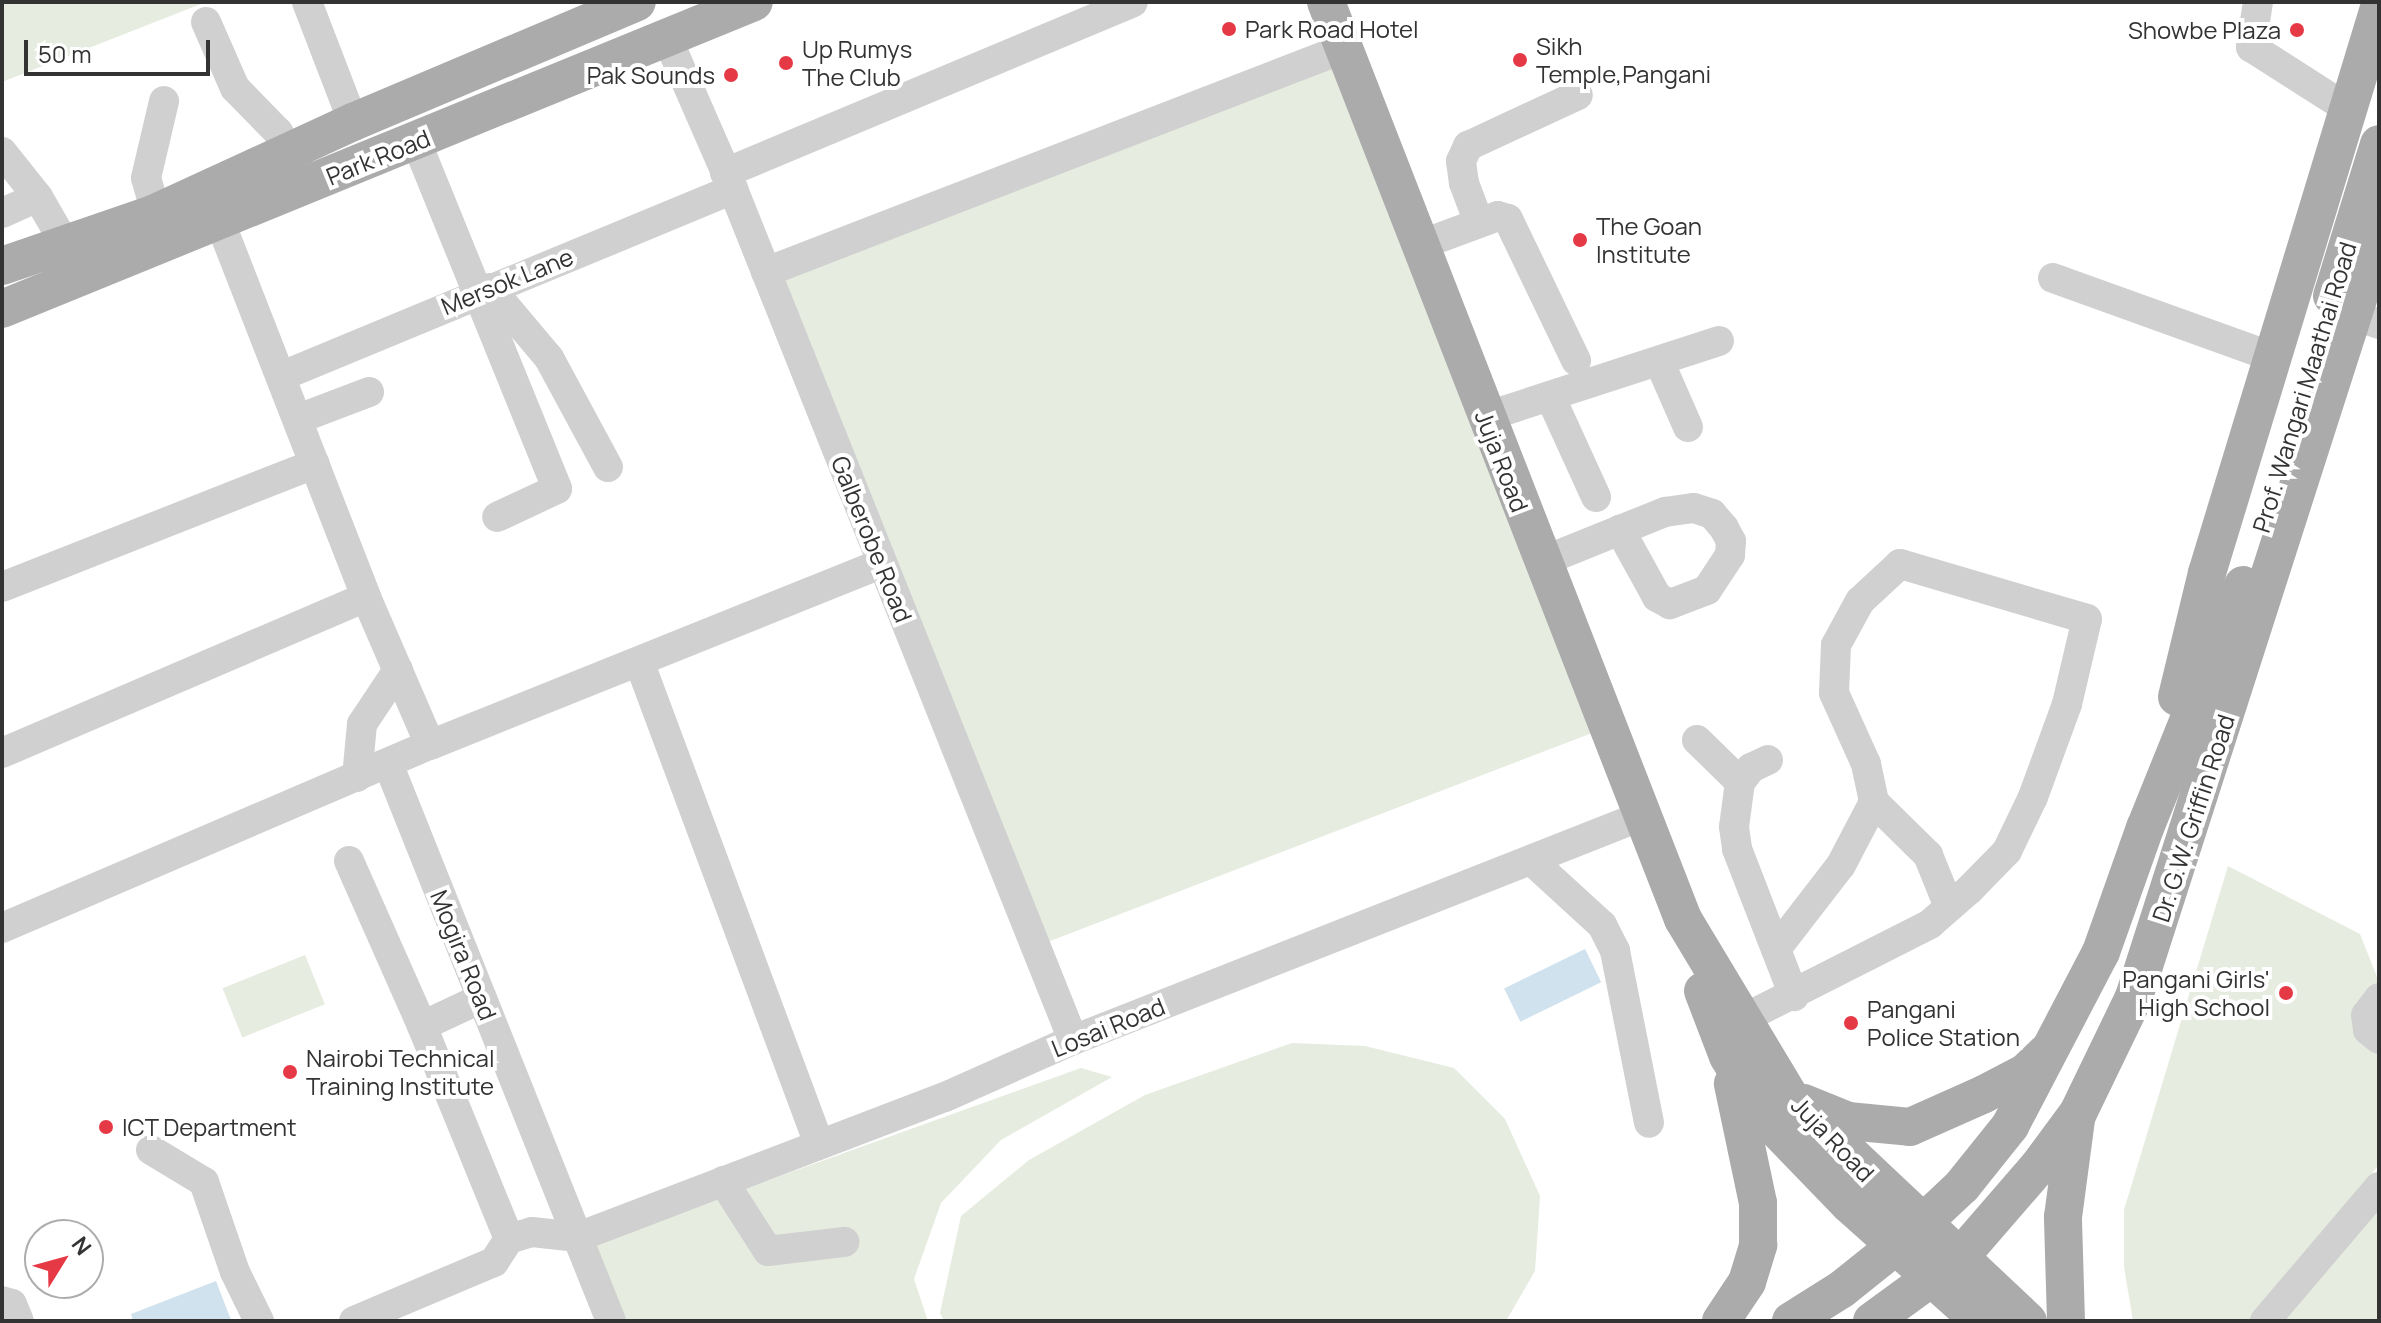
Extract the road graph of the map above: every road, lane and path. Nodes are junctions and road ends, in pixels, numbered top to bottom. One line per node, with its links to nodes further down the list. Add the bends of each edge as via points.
1 (307, 2): 14 (street)
2 (637, 2): 14 (main road, Park Road)
3 (754, 2): 9 (main road, Park Road)
4 (1133, 2): 19 (street, Mersok Lane)
5 (1326, 2): 10 (main road, Juja Road)
6 (2258, 2): 13 (street, via 2251,47)
7 (2379, 8): 13 (main road, Dr. G.W. Griffin Road)
8 (206, 22): 17 (street, via 235,88)
9 (668, 40): 15 (main road, Park Road); 19 (street, Galberobe Road)
10 (1345, 48): 28 (main road, Juja Road); 30 (street)
11 (1578, 95): 24 (street, via 1468,146 1461,161 1464,183)
12 (164, 101): 25 (street, via 146,178)
13 (2348, 109): 37 (main road, Dr. G.W. Griffin Road)
14 (353, 122): 17 (main road, Park Road)
15 (416, 141): 20 (main road, Park Road); 33 (street)
16 (2379, 144): 53 (main road, Prof. Wangari Maathai Road)
17 (290, 149): 20 (street); 25 (main road, Park Road)
18 (2, 152): 21 (street)
19 (729, 181): 30 (street, Galberobe Road); 33 (street, Mersok Lane)
20 (308, 185): 23 (main road, Park Road)
21 (38, 197): 22 (street); 27 (street)
22 (2, 213)
23 (220, 222): 25 (main road, Park Road); 40 (street)
24 (1479, 223): 28 (street); 38 (street, via 1498,216 1516,227)
25 (159, 229): 27 (main road, Park Road); 31 (main road, Park Road)
26 (2379, 234): 35 (main road, Dr. G.W. Griffin Road)
27 (67, 241): 29 (main road, Park Road); 31 (street)
28 (1420, 245): 43 (main road, Juja Road)
29 (2, 266)
30 (766, 272): 52 (street, Galberobe Road)
31 (82, 277): 34 (main road, Park Road)
32 (2053, 278): 37 (street)
33 (482, 291): 40 (street, Mersok Lane); 47 (street, via 549,358); 49 (street, via 557,489)
34 (2, 309)
35 (2366, 320): 68 (main road, Dr. G.W. Griffin Road)
36 (1719, 341): 39 (street)
37 (2272, 357): 67 (main road, Dr. G.W. Griffin Road, via 2207,573)
38 (1576, 360)
39 (1659, 361): 42 (street); 45 (street)
40 (282, 376): 44 (street)
41 (369, 392): 44 (street)
42 (1550, 396): 43 (street); 48 (street)
43 (1485, 417): 51 (main road, Juja Road)
44 (298, 419): 46 (street)
45 (1688, 427)
46 (315, 464): 54 (street); 55 (street)
47 (608, 467)
48 (1596, 497)
49 (497, 517)
50 (1620, 530): 51 (street)
51 (1541, 562): 66 (main road, Juja Road)
52 (881, 564): 56 (street); 81 (street, Galberobe Road)
53 (2243, 585): 67 (main road, Dr. G.W. Griffin Road); 68 (main road)
54 (2, 587)
55 (366, 597): 57 (street); 60 (street)
56 (640, 664): 59 (street); 87 (street)
57 (398, 670): 59 (street); 63 (street, via 362,724)
58 (1697, 740): 64 (street)
59 (430, 745): 62 (street)
60 (2, 753)
61 (1768, 760): 64 (street, via 1751,768)
62 (389, 766): 63 (street); 76 (street, Mogira Road)
63 (357, 777): 73 (street)
64 (1740, 782): 74 (street, via 1734,815 1737,849)
65 (1874, 802): 71 (street, via 1928,855); 71 (street, via 1866,764 1834,693 1836,645 1860,601 1900,564 2087,619 2067,704 2033,797 2007,851); 74 (street, via 1841,865)
66 (1639, 817): 70 (street, Losai Road); 72 (main road, Juja Road)
67 (2145, 828): 82 (main road, Dr. G.W. Griffin Road, via 2101,952)
68 (2186, 843): 85 (main road, Dr. G.W. Griffin Road, via 2134,997)
69 (349, 861): 79 (street)
70 (1532, 861): 81 (street, Losai Road); 86 (street, via 1602,925 1615,951)
71 (1949, 907): 75 (street, via 1930,924)
72 (1683, 919): 78 (main road, Juja Road); 83 (main road, Juja Road)
73 (2, 928)
74 (1776, 949): 75 (street)
75 (1794, 996): 78 (street)
76 (482, 998): 79 (street); 92 (street, Mogira Road)
77 (2379, 998): 80 (street, via 2366,1015 2368,1030)
78 (1741, 1020): 84 (main road, Juja Road)
79 (422, 1026): 93 (street)
80 (2379, 1039)
81 (1073, 1040): 87 (street, Losai Road, via 945,1097)
82 (2056, 1044): 84 (main road, via 2026,1072 1910,1127 1848,1121); 91 (main road, Dr. G.W. Griffin Road, via 2010,1126 1962,1186)
83 (1728, 1056): 91 (main road, Juja Road, via 1761,1113 1792,1149); 101 (main road, via 1758,1203 1758,1245 1747,1282)
84 (1790, 1097): 91 (main road, Juja Road)
85 (2078, 1113): 95 (main road, Dr. G.W. Griffin Road); 106 (main road, via 2063,1217)
86 (1649, 1123)
87 (819, 1144): 89 (street, Losai Road)
88 (151, 1150): 98 (street, via 204,1182 235,1272)
89 (723, 1181): 92 (street, Losai Road); 94 (street, via 768,1251)
90 (2379, 1187): 107 (street)
91 (1910, 1234): 95 (main road, Juja Road); 102 (main road, Dr. G.W. Griffin Road)
92 (578, 1237): 93 (street, via 532,1232); 100 (street, Mogira Road)
93 (509, 1239): 99 (street, via 494,1262)
94 (844, 1242)
95 (1948, 1267): 103 (main road, Dr. G.W. Griffin Road); 104 (main road, Juja Road); 105 (main road, Juja Road)
96 (2, 1301): 97 (street, via 12,1304)
97 (19, 1321)
98 (259, 1321)
99 (354, 1321)
100 (611, 1321)
101 (1721, 1321)
102 (1791, 1321)
103 (1872, 1321)
104 (1980, 1321)
105 (2028, 1321)
106 (2066, 1321)
107 (2265, 1321)

